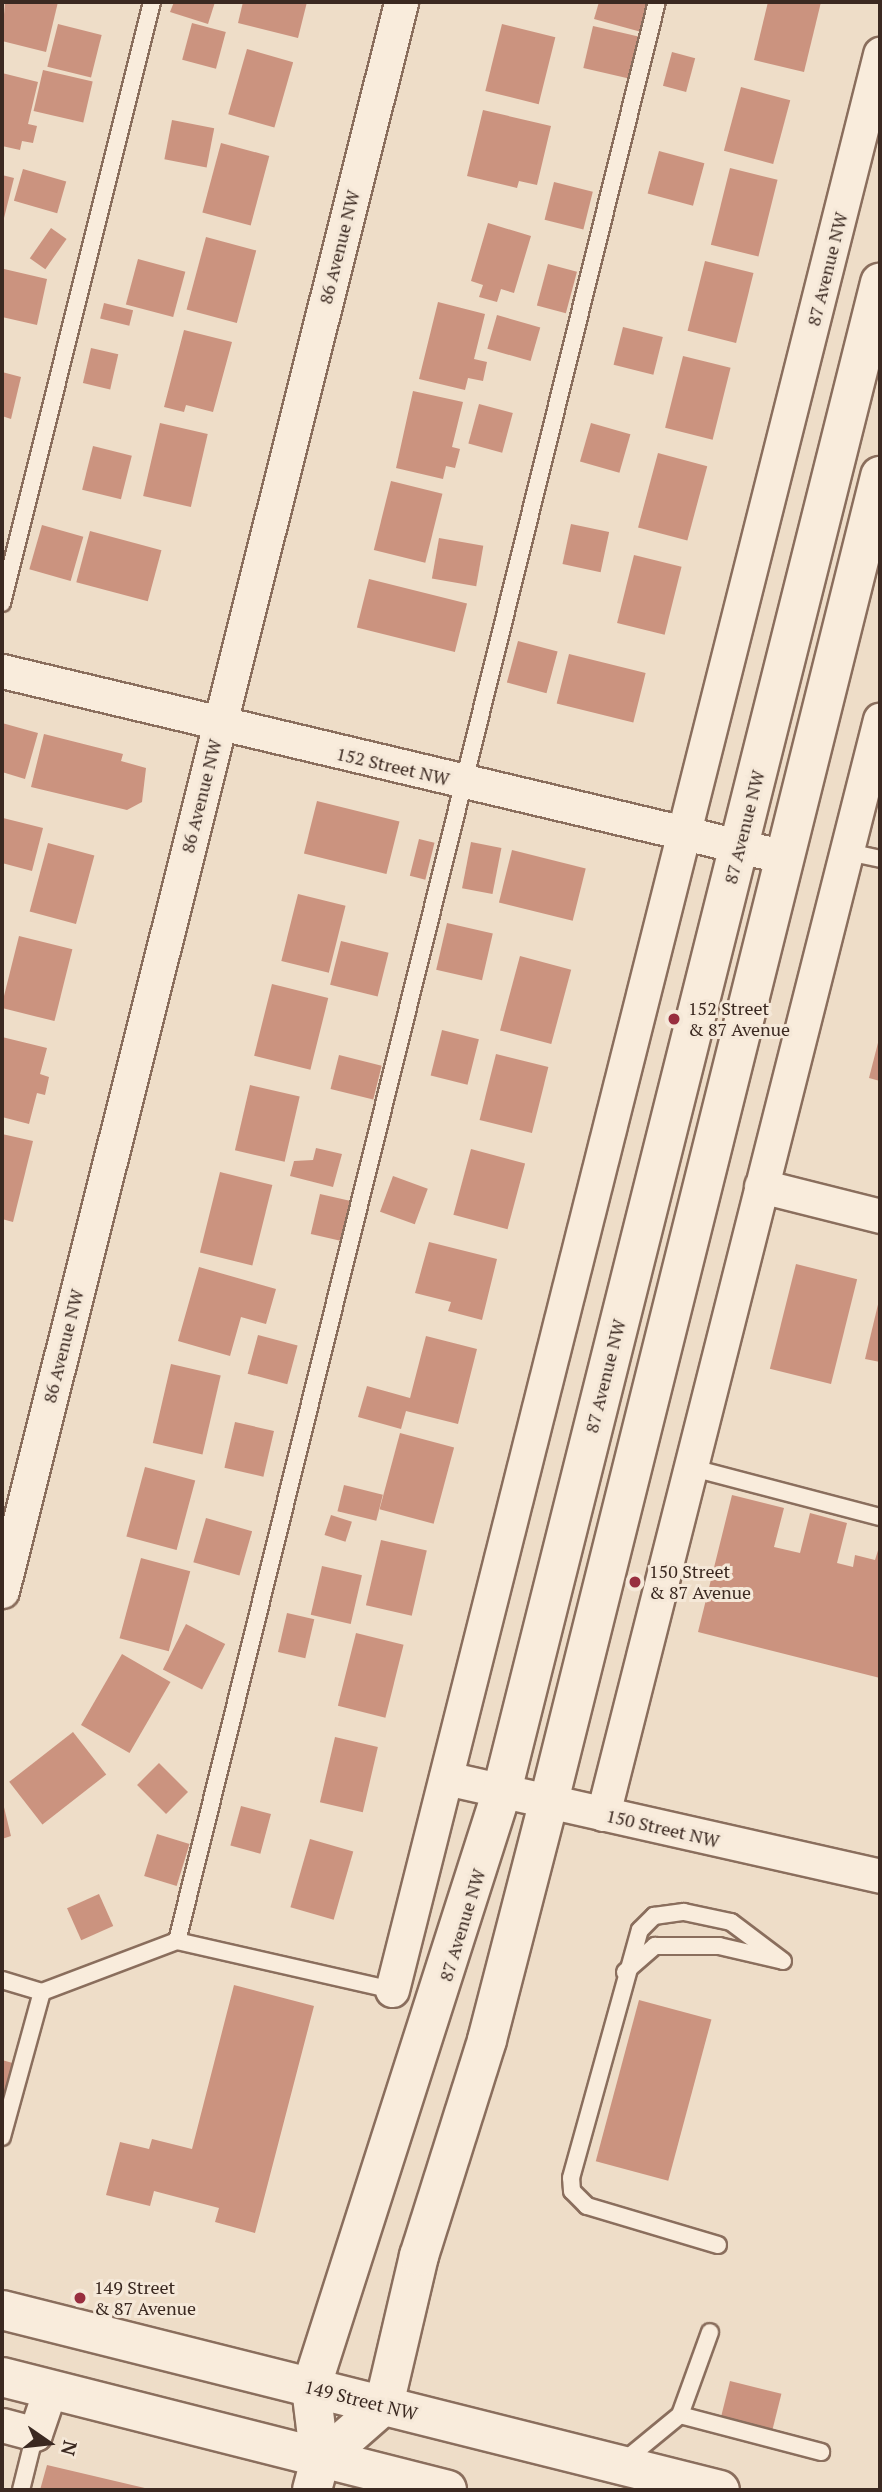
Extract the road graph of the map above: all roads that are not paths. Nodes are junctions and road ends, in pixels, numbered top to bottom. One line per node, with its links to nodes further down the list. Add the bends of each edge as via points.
1 (152, 2): 7 (lane)
2 (401, 2): 10 (street, 86 Avenue NW)
3 (657, 2): 11 (lane)
4 (880, 54): 12 (street, 87 Avenue NW)
5 (880, 282): 13 (main road, 87 Avenue NW)
6 (880, 476): 15 (main road)
7 (2, 603)
8 (2, 671): 10 (street, 152 Street NW)
9 (880, 719): 14 (street)
10 (219, 725): 11 (street, 152 Street NW); 21 (street, 86 Avenue NW)
11 (463, 782): 12 (street, 152 Street NW); 27 (lane)
12 (687, 835): 13 (street, 152 Street NW); 22 (street, 87 Avenue NW)
13 (739, 847): 15 (street, 152 Street NW); 23 (main road, 87 Avenue NW)
14 (848, 852): 16 (lane); 17 (street)
15 (785, 857): 24 (main road)
16 (880, 859)
17 (761, 1186): 18 (street); 19 (street)
18 (880, 1216)
19 (693, 1468): 20 (lane); 25 (street)
20 (880, 1517)
21 (2, 1591)
22 (446, 1778): 23 (street, 150 Street NW); 30 (street, 87 Avenue NW)
23 (502, 1791): 24 (street, 150 Street NW); 37 (main road, 87 Avenue NW)
24 (549, 1801): 25 (street, 150 Street NW); 39 (main road, via 487,2040 419,2256)
25 (603, 1814): 26 (street, 150 Street NW)
26 (880, 1876)
27 (177, 1941): 30 (lane); 31 (lane)
28 (625, 1972): 28 (lane, via 655,1946 719,1946 783,1961 731,1922 684,1912 654,1916 640,1930); 33 (lane, via 572,2191 587,2206 617,2218)
29 (2, 1980): 31 (lane)
30 (391, 1990)
31 (42, 1992): 32 (lane)
32 (2, 2137)
33 (718, 2245)
34 (2, 2310): 37 (main road, 149 Street NW)
35 (710, 2332): 40 (lane)
36 (2, 2377): 38 (main road)
37 (311, 2388): 39 (main road, 149 Street NW); 45 (main road, 87 Avenue NW)
38 (50, 2390): 42 (street); 45 (main road)
39 (384, 2405): 44 (main road, 149 Street NW); 45 (main road)
40 (680, 2415): 43 (lane); 44 (lane, via 650,2445)
41 (2, 2426): 42 (street)
42 (34, 2434): 46 (lane)
43 (821, 2452)
44 (619, 2465): 48 (main road, 149 Street NW)
45 (316, 2476): 47 (main road)
46 (21, 2490)
47 (447, 2490)
48 (720, 2490)

